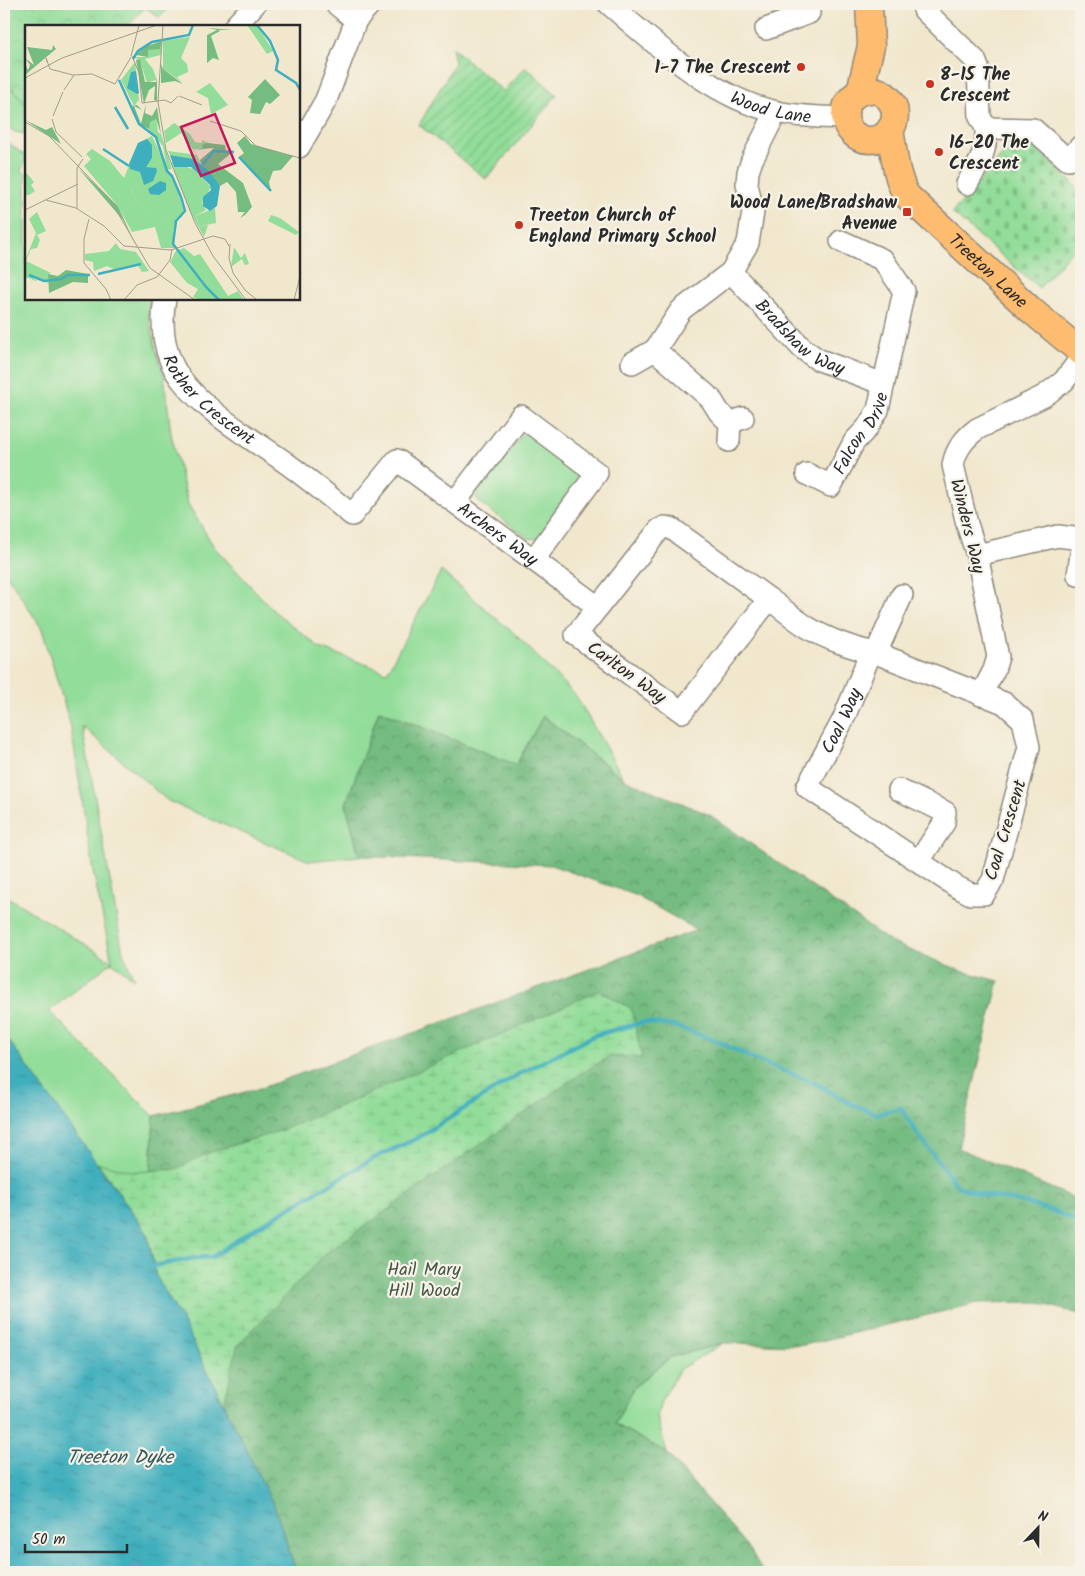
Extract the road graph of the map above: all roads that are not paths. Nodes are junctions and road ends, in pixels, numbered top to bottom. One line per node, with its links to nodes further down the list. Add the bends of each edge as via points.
1 (255, 4): 9 (street)
2 (336, 4): 8 (street)
3 (370, 4): 8 (street)
4 (609, 4): 14 (street, Wood Lane, via 681,64 724,91)
5 (805, 4): 10 (street, via 809,13)
6 (869, 4): 11 (main road)
7 (923, 4): 16 (street, via 924,10 975,60 980,117)
8 (356, 20): 18 (street, via 326,100)
9 (236, 25)
10 (766, 29)
11 (871, 46): 12 (main road); 13 (main road)
12 (860, 91): 13 (main road, via 874,90); 15 (main road, via 848,102)
13 (887, 97): 17 (main road, via 895,112 894,121)
14 (776, 112): 15 (street, Wood Lane); 22 (street, via 748,172 753,212 751,228 748,243)
15 (845, 118): 17 (main road, via 852,133 860,138)
16 (986, 128): 19 (street, via 1032,129 1068,160); 20 (street, via 982,161)
17 (879, 134): 25 (main road, Treeton Lane, via 894,159 906,195)
18 (300, 145)
19 (1081, 146)
20 (967, 184)
21 (841, 241): 28 (street, via 883,260 904,291)
22 (731, 272): 24 (street, via 681,310); 28 (street, Bradshaw Way, via 802,348 817,359)
23 (165, 300): 32 (street, Rother Crescent, via 166,345 181,379 218,414)
24 (655, 350): 27 (street); 29 (street, via 711,399)
25 (1081, 352)
26 (1081, 358): 35 (street, Winders Way, via 1064,381 1044,396 977,429 958,449 953,466 966,524)
27 (632, 363)
28 (883, 384): 30 (street, Falcon Drive, via 878,410 854,442 831,486)
29 (734, 427)
30 (807, 474)
31 (455, 502): 32 (street, Archers Way, via 397,460); 36 (street, Archers Way); 36 (street, via 521,416 597,473)
32 (352, 515)
33 (1081, 539): 35 (street, via 1058,536)
34 (1081, 554): 37 (street)
35 (977, 555): 43 (street, Winders Way, via 998,657)
36 (534, 559): 40 (street, Archers Way)
37 (1078, 575)
38 (902, 595): 42 (street)
39 (769, 599): 40 (street, Carlton Way, via 671,528 665,527 659,530); 40 (street, Carlton Way, via 682,712 576,635); 41 (street, Carlton Way)
40 (598, 608)
41 (808, 628): 42 (street, Coal Crescent, via 855,649)
42 (873, 652): 43 (street, Coal Crescent); 44 (street, Coal Way)
43 (981, 694): 46 (street, Coal Crescent, via 1004,703 1023,720 1029,748 993,880 984,894 971,894)
44 (807, 787): 46 (street, Coal Crescent)
45 (899, 790): 46 (street, via 946,812 944,823)
46 (919, 862)

